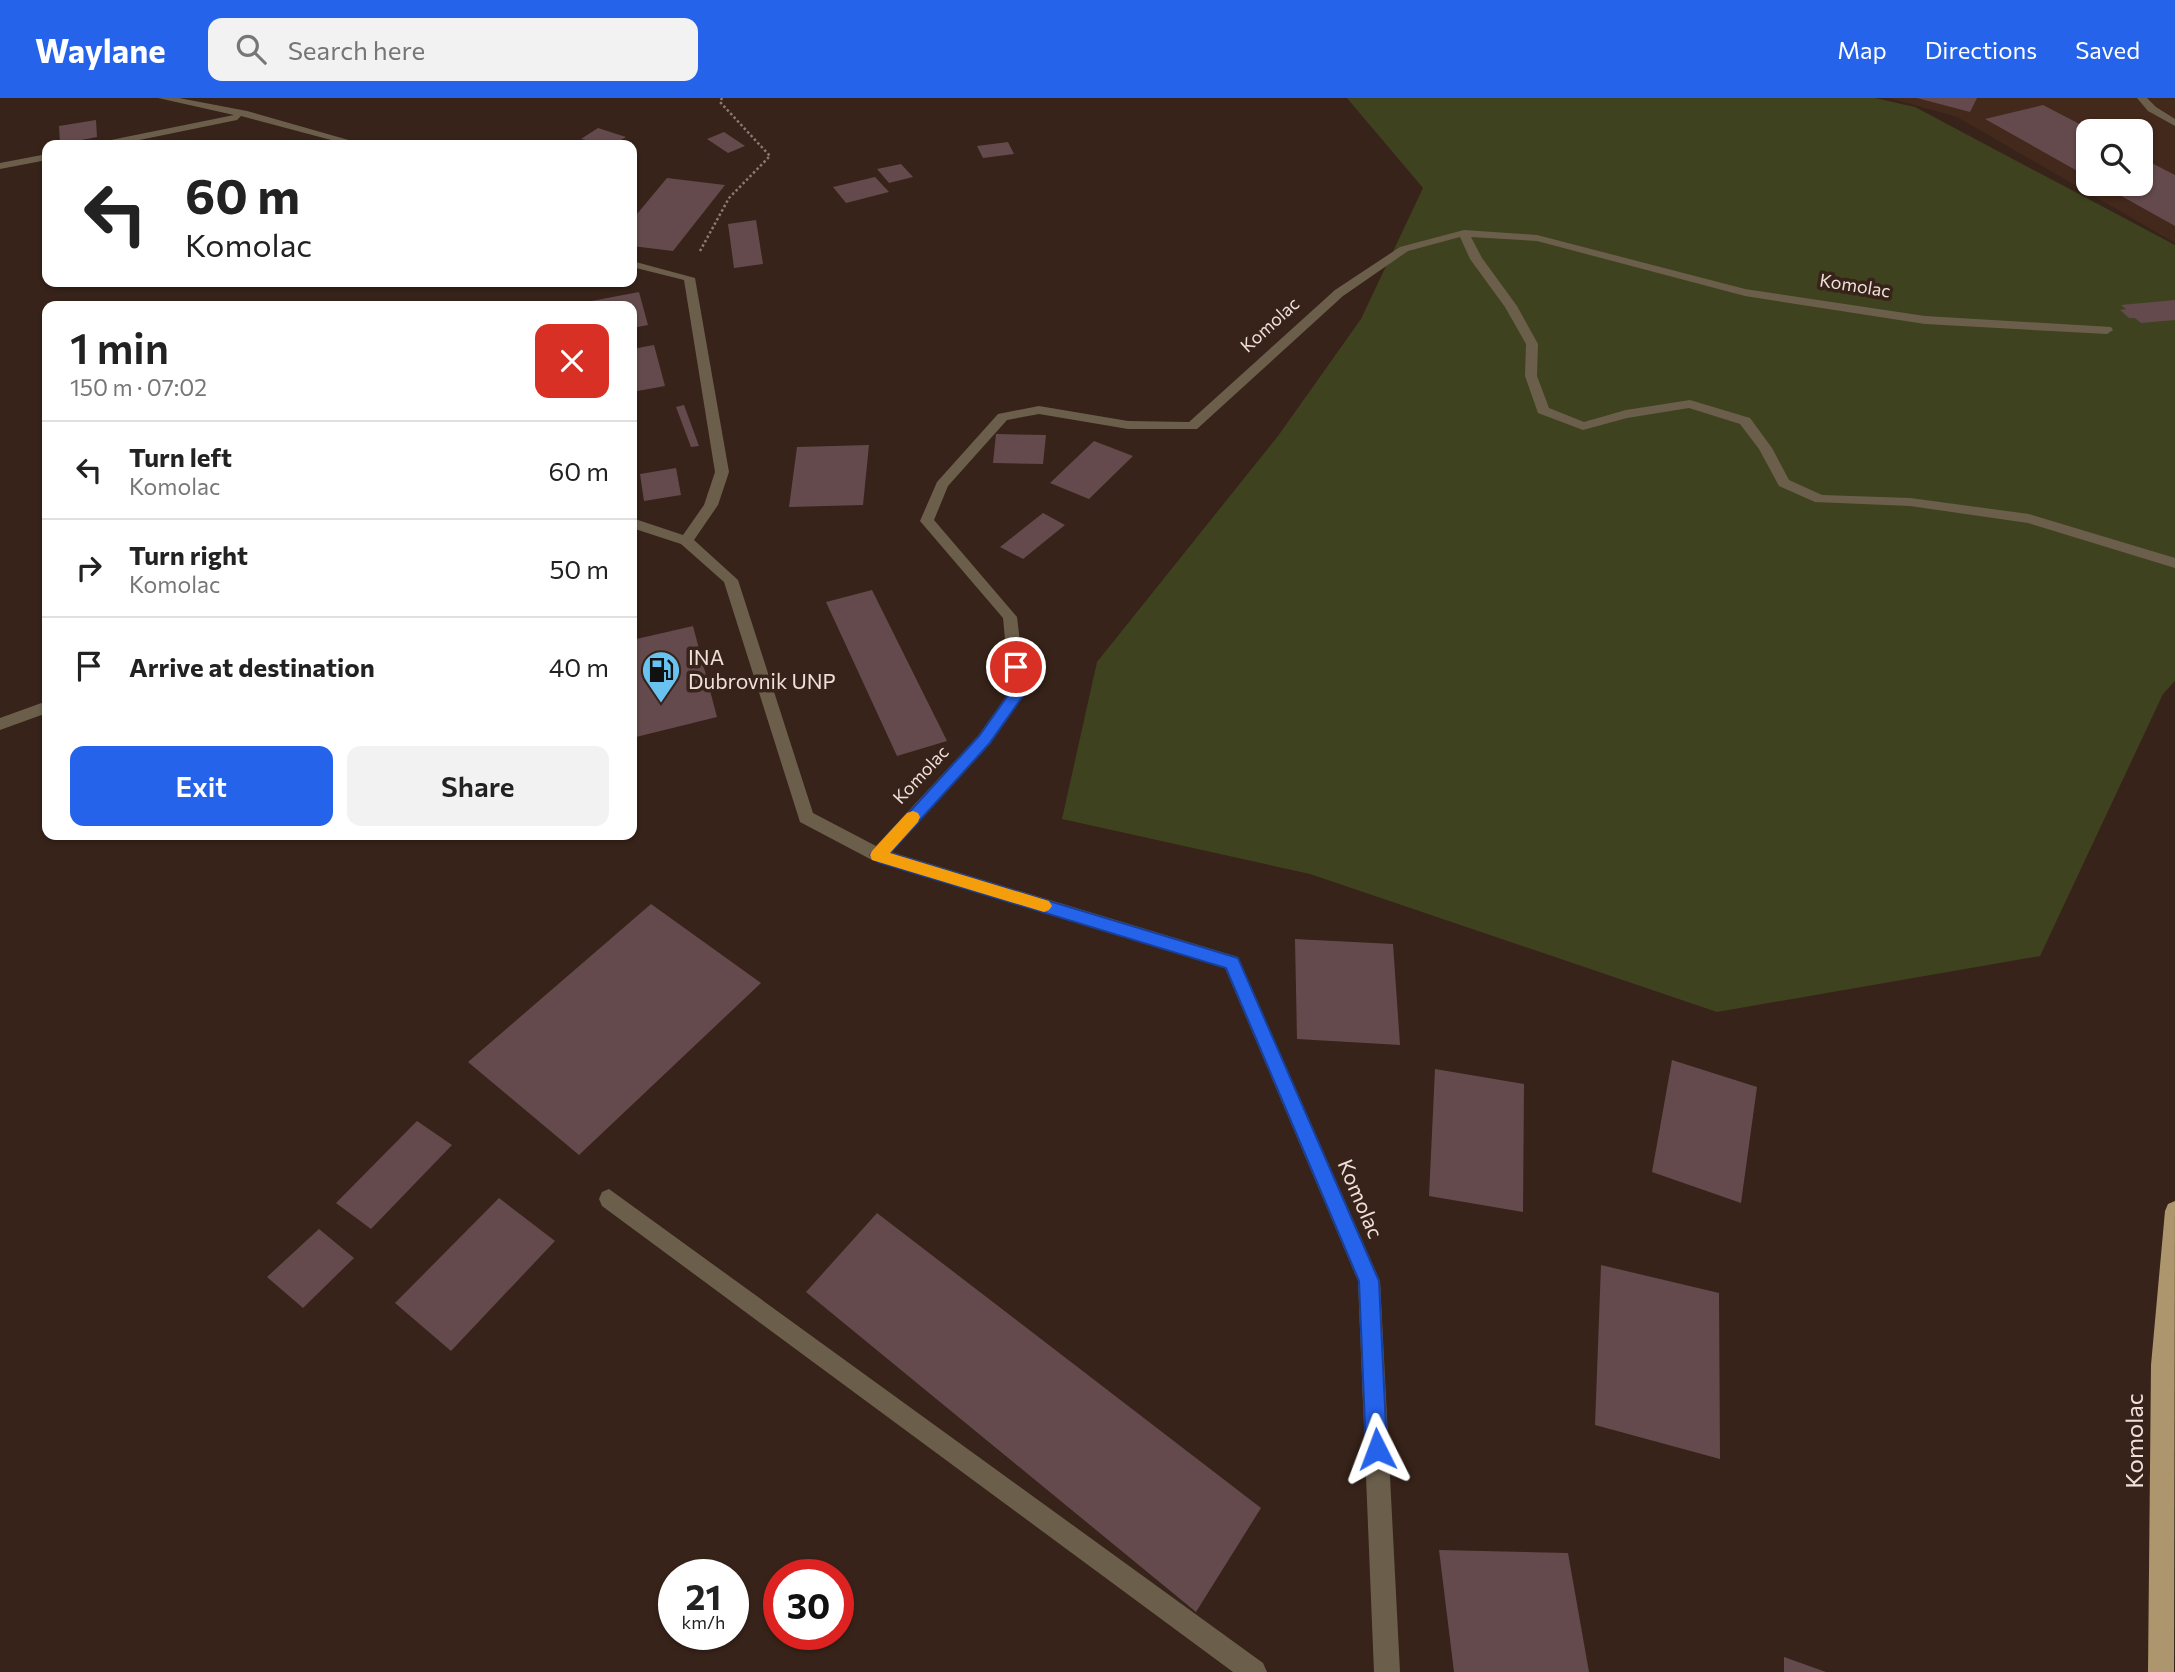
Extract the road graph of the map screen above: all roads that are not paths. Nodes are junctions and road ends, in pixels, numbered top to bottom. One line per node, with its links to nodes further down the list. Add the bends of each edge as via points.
1 (163, 98): 3 (street)
2 (2142, 98): 4 (street)
3 (247, 114): 5 (street); 6 (street)
4 (2175, 123)
5 (125, 140)
6 (342, 140)
7 (42, 158): 8 (street)
8 (0, 166)
9 (1464, 233): 11 (street, Komolac, via 1537,238 1745,292 1925,320); 14 (street, via 1532,344 1531,376 1543,410 1583,426 1690,404 1745,421 1784,483 1820,499 1910,502 2029,519); 17 (street, Komolac, via 1404,249 1339,293 1192,426 1128,425 1039,410 1003,416 943,485 927,521 1010,617 1018,692 984,740)
10 (637, 265): 13 (street, via 689,278 722,472 711,505)
11 (2107, 330)
12 (637, 525): 13 (street, Komolac)
13 (686, 541): 17 (street, Komolac, via 732,580 806,817)
14 (2175, 563)
15 (42, 709): 16 (street)
16 (0, 724)
17 (878, 855): 21 (street, Komolac, via 1232,962 1369,1281)
18 (609, 1199): 20 (street)
19 (2175, 1211): 22 (main road, Komolac, via 2162,1365)
20 (1254, 1672)
21 (1387, 1672)
22 (2161, 1672)

